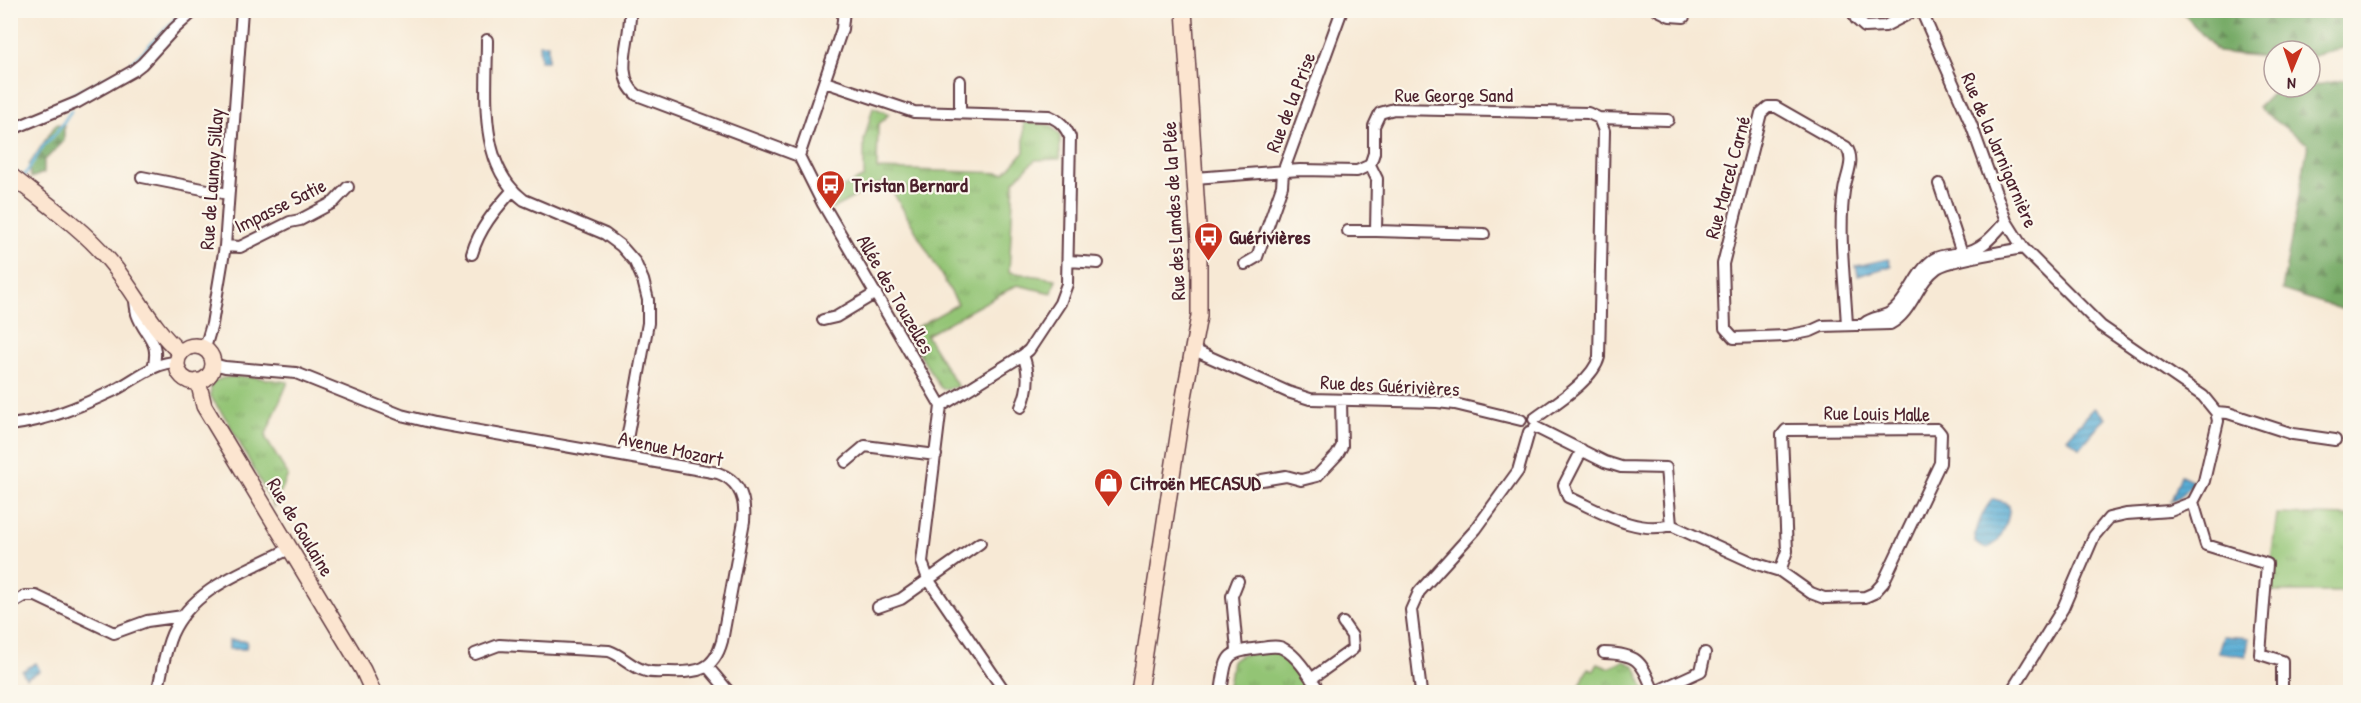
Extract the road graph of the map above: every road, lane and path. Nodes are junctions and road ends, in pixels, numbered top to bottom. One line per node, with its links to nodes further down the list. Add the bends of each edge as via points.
1 (195, 10): 18 (street, via 126,76 78,102)
2 (242, 10): 28 (street, Rue de Launay Sillay)
3 (630, 10): 19 (street, via 623,76 628,88 637,95)
4 (844, 10): 14 (street)
5 (1184, 10): 24 (street, Rue des Landes de la Plée)
6 (1342, 10): 21 (street, Rue de la Prise)
7 (1658, 10): 11 (street)
8 (1852, 10): 9 (street, via 1866,27 1885,26)
9 (1916, 10)
10 (1921, 10): 29 (street, Rue de la Jarnigarnière, via 1971,124)
11 (1684, 17)
12 (487, 40): 27 (street, via 489,141)
13 (960, 81): 15 (street)
14 (825, 82): 15 (street, via 914,112); 19 (street)
15 (960, 113): 37 (street, via 1050,117 1066,128 1070,136)
16 (1599, 118): 17 (street, Rue George Sand); 20 (street, Rue George Sand, via 1588,113 1394,109 1380,113 1374,126); 57 (street, via 1604,131 1599,357 1596,369)
17 (1668, 120)
18 (10, 130)
19 (799, 156): 41 (street, Allée des Touzelles)
20 (1370, 165): 21 (street, via 1357,171); 31 (street, via 1377,179)
21 (1283, 172): 24 (street, Rue de la Prise); 39 (street, Rue de la Prise, via 1282,186 1257,258)
22 (10, 175): 40 (street, via 108,258)
23 (142, 177): 28 (street)
24 (1195, 178): 46 (street, Rue des Landes de la Plée, via 1200,286)
25 (1939, 184): 35 (street)
26 (348, 187): 33 (street, Impasse Satie, via 334,202 300,220 240,247)
27 (512, 191): 36 (street, via 477,237); 61 (street, via 524,200 605,234 621,246 643,280 648,323)
28 (228, 194): 33 (street, Rue de Launay Sillay)
29 (2006, 221): 34 (street, Rue de la Jarnigarnière); 35 (street, Rue Marcel Carné, via 1976,250)
30 (1348, 231): 31 (street)
31 (1376, 231): 32 (street)
32 (1484, 234)
33 (225, 246): 45 (street, Rue de Launay Sillay)
34 (2023, 248): 43 (street, Rue Marcel Carné, via 1945,264 1937,268 1899,319 1881,326); 55 (street, Rue de la Jarnigarnière, via 2101,326 2203,396)
35 (1962, 253): 43 (street, Rue Marcel Carné, via 1934,259 1900,305)
36 (472, 254)
37 (1069, 261): 38 (street); 47 (street, via 1060,303)
38 (1098, 263)
39 (1245, 264)
40 (134, 293): 48 (street); 50 (street, via 137,315 155,344)
41 (876, 293): 42 (street, via 836,317); 53 (street, Allée des Touzelles)
42 (823, 320)
43 (1865, 323): 44 (street, Rue Marcel Carné)
44 (1847, 325): 44 (street, Rue Marcel Carné, via 1822,326 1786,336 1744,338 1734,338 1725,328 1723,264 1761,113 1768,108 1776,106 1850,153 1844,191)
45 (205, 348): 48 (street, via 195,346); 49 (street)
46 (1194, 350): 52 (street, Rue des Guérivières, via 1288,392 1310,399); 85 (street, Rue des Landes de la Plée)
47 (1023, 355): 53 (street); 54 (street, via 1028,368 1027,394)
48 (179, 358): 50 (street); 51 (street, via 183,376)
49 (213, 364): 51 (street, via 207,378); 61 (street, Avenue Mozart, via 296,373 401,415)
50 (153, 368): 56 (street, via 114,391 56,415)
51 (198, 381): 67 (street, Rue de Goulaine, via 204,406)
52 (1341, 401): 57 (street, Rue des Guérivières, via 1455,404 1521,420 1524,431); 63 (street, via 1342,446 1337,456 1317,476)
53 (941, 406): 60 (street)
54 (1021, 407)
55 (2216, 412): 58 (street, via 2293,434); 64 (street, via 2218,421 2204,481)
56 (10, 425)
57 (1533, 426): 59 (street); 88 (street, via 1518,471 1476,529 1419,592 1411,610)
58 (2335, 440)
59 (1582, 450): 65 (street, via 1621,467 1666,468); 65 (street, via 1564,485 1568,497 1632,525)
60 (936, 455): 62 (street, via 865,446); 69 (street, via 922,562)
61 (624, 456): 79 (street, Avenue Mozart, via 718,473 741,491 744,521 722,641 715,659)
62 (846, 462)
63 (1262, 480)
64 (2193, 502): 90 (street, via 2170,511 2109,518 2094,536 2063,608); 91 (street, via 2206,545 2267,564 2260,654 2282,661)
65 (1671, 525): 68 (street, Rue Louis Malle)
66 (980, 543): 69 (street)
67 (289, 549): 73 (street, via 208,590); 82 (street, Rue de Goulaine)
68 (1780, 571): 68 (street, Rue Louis Malle, via 1824,598 1865,597 1874,593 1883,583 1940,463 1941,434 1937,429 1786,430 1782,435 1787,551)
69 (928, 579): 72 (street, via 901,599); 84 (street)
70 (1238, 581): 75 (street, via 1232,596)
71 (13, 603): 73 (street, via 25,596 36,597 114,633 147,621)
72 (878, 607)
73 (183, 616): 81 (street, via 172,635)
74 (1343, 623): 80 (street, via 1352,636 1353,650)
75 (1237, 650): 80 (street, via 1282,647); 86 (street, via 1228,658)
76 (1604, 653): 89 (street, via 1623,653 1641,663)
77 (1706, 653): 89 (street, via 1701,671)
78 (475, 654): 79 (street, via 499,645 609,651 646,672 696,672)
79 (707, 666): 83 (street)
80 (1311, 679): 87 (street)
81 (157, 693)
82 (374, 693)
83 (729, 693)
84 (1005, 693)
85 (1139, 693)
86 (1221, 693)
87 (1320, 693)
88 (1421, 693)
89 (1654, 693)
90 (2011, 693)
91 (2282, 693)

